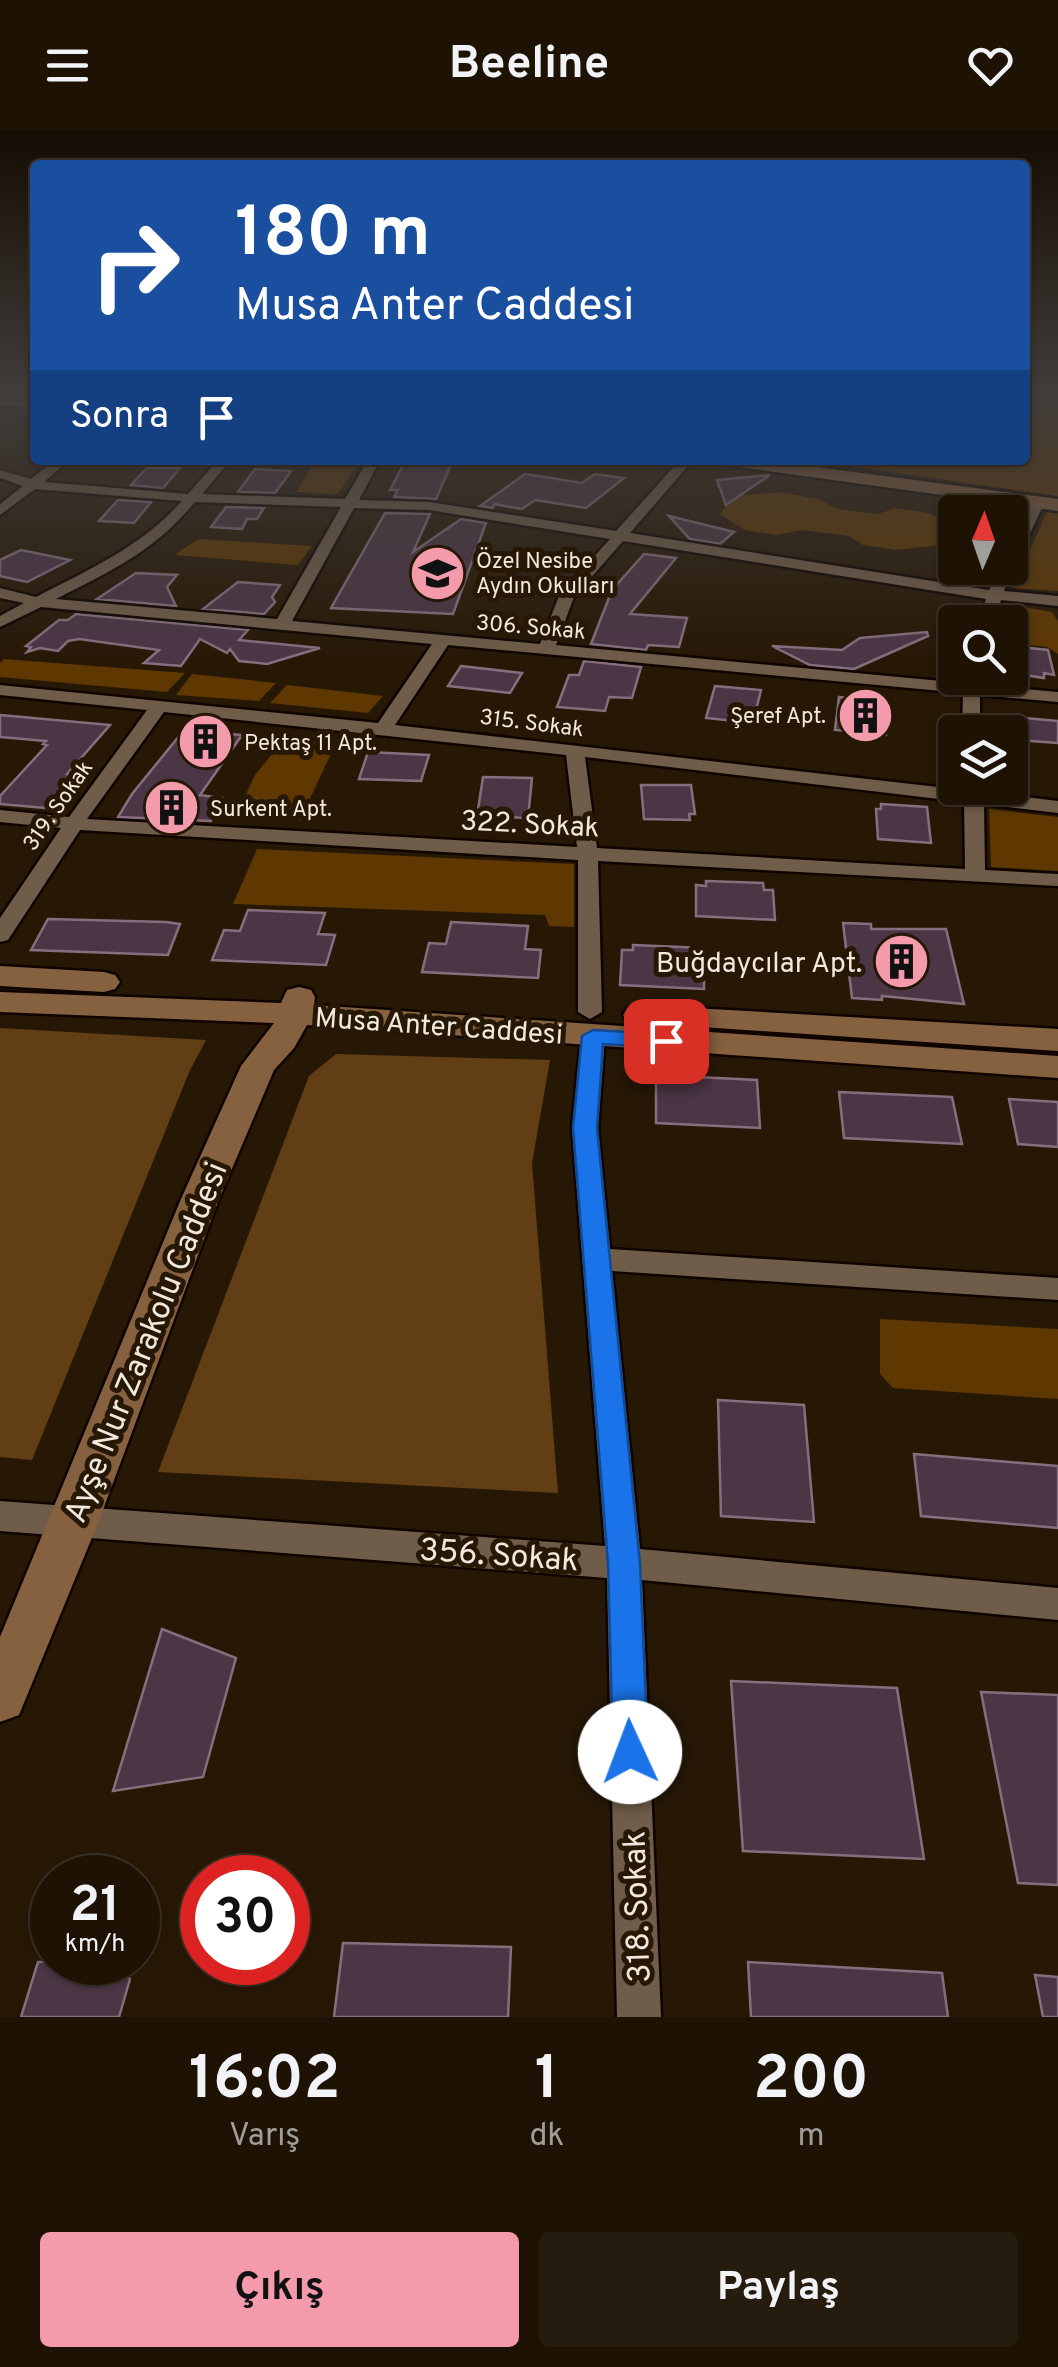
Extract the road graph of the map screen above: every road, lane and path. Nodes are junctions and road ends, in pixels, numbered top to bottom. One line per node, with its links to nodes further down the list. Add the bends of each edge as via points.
1 (32, 484): 6 (street)
2 (204, 484): 7 (street)
3 (360, 484): 9 (street)
4 (665, 484): 13 (street)
5 (904, 484): 8 (main road)
6 (35, 485): 7 (street); 11 (street)
7 (192, 498): 9 (street); 18 (street, via 137,551)
8 (1038, 502): 10 (main road); 12 (street)
9 (348, 504): 13 (street, via 429,506); 21 (street)
10 (1058, 504)
11 (0, 511)
12 (1028, 523)
13 (618, 537): 16 (street); 23 (street, via 568,596)
14 (998, 585): 16 (street)
15 (0, 593): 18 (street, 306. Sokak)
16 (993, 595): 17 (street); 19 (street)
17 (1058, 601)
18 (38, 602): 20 (street); 21 (street, 306. Sokak)
19 (990, 605)
20 (0, 622)
21 (282, 624): 22 (street, 306. Sokak)
22 (442, 640): 23 (street, 306. Sokak); 29 (street)
23 (546, 650): 24 (street, 306. Sokak)
24 (938, 680)
25 (0, 690): 28 (street, 315. Sokak)
26 (1028, 693): 27 (street, 306. Sokak)
27 (1058, 698)
28 (159, 706): 29 (street, 315. Sokak); 36 (street, 319. Sokak)
29 (384, 728): 30 (street, 315. Sokak)
30 (574, 750): 31 (street, 315. Sokak); 37 (street, 318. Sokak)
31 (938, 789)
32 (1028, 802): 34 (street, 315. Sokak)
33 (974, 805): 38 (street)
34 (1058, 807)
35 (0, 816): 36 (street, 322. Sokak)
36 (72, 826): 37 (street, 322. Sokak); 40 (street, 319. Sokak)
37 (588, 854): 38 (street, 322. Sokak); 44 (street, 318. Sokak)
38 (975, 874): 39 (street, 322. Sokak)
39 (1058, 880)
40 (0, 936)
41 (0, 976): 43 (main road, Musa Anter Caddesi)
42 (0, 1002): 43 (main road, Musa Anter Caddesi)
43 (298, 1004): 44 (main road, Musa Anter Caddesi); 50 (main road, Ayşe Nur Zarakolu Caddesi, via 282,1040 258,1066 207,1182)
44 (591, 1024): 45 (main road, Musa Anter Caddesi); 46 (main road, Musa Anter Caddesi); 47 (street, 318. Sokak, via 585,1128)
45 (1058, 1040)
46 (1058, 1066)
47 (599, 1259): 48 (street); 51 (street, 318. Sokak)
48 (1058, 1289)
49 (0, 1516): 50 (street, 356. Sokak)
50 (74, 1522): 51 (street, 356. Sokak); 53 (main road, Ayşe Nur Zarakolu Caddesi)
51 (624, 1564): 52 (street, 356. Sokak); 54 (street, 318. Sokak)
52 (1058, 1604)
53 (0, 1697)
54 (639, 2017)

